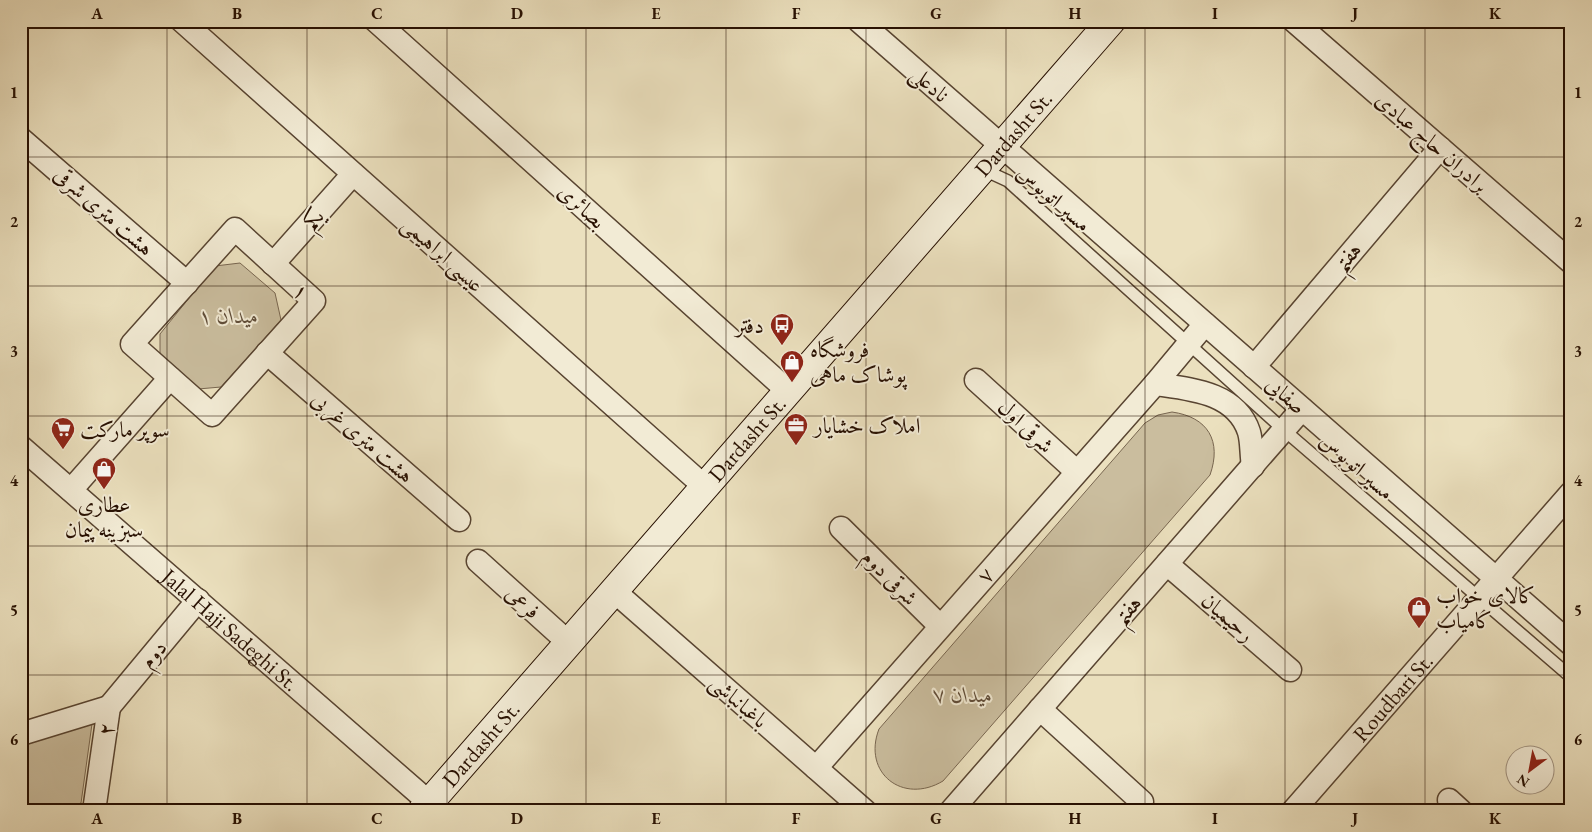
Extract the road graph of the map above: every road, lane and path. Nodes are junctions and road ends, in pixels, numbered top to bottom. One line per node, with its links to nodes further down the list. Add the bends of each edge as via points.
1 (182, 21): 10 (street, عیسی ابراهیمی)
2 (376, 21): 21 (street, بصائری)
3 (859, 21): 7 (street, نادعلی)
4 (1111, 21): 7 (main road, Dardasht St.)
5 (1294, 21): 8 (street, برادران حاج عبادی)
6 (21, 139): 13 (street, هشت متری شرقی)
7 (1002, 147): 9 (main road, Dardasht St.); 14 (street, صفایی)
8 (1440, 148): 11 (street, برادران حاج عبادی); 17 (street, هفتم)
9 (982, 170): 15 (lane, مسیر اتوبوس, via 1008,181); 21 (main road, Dardasht St.)
10 (353, 174): 12 (street, یکم); 27 (street, عیسی ابراهیمی)
11 (1571, 262)
12 (273, 264): 13 (street, ۱, via 235,230); 16 (street, ۱, via 314,301)
13 (187, 283): 18 (street, ۱, via 132,344)
14 (1205, 324): 15 (street, ۷); 17 (street, صفایی)
15 (1188, 344): 20 (street, ۷); 23 (lane, مسیر اتوبوس)
16 (267, 353): 18 (street, ۱, via 212,415); 30 (street, هشت متری غربی)
17 (1254, 367): 22 (street, صفایی)
18 (170, 378): 28 (street)
19 (976, 380): 26 (street, شرقی اول)
20 (1155, 384): 25 (street, via 1199,390 1231,404 1249,431); 26 (street, ۷)
21 (788, 391): 27 (main road, Dardasht St.)
22 (1302, 409): 23 (street, هفتم); 34 (street, صفایی)
23 (1284, 430): 25 (street, هفتم); 36 (lane, مسیر اتوبوس)
24 (21, 446): 28 (street, Jalal Haji Sadeghi St.)
25 (1253, 466): 33 (street, هفتم)
26 (1076, 472): 38 (street, ۷)
27 (705, 487): 35 (main road, Dardasht St.)
28 (71, 490): 37 (street, Jalal Haji Sadeghi St.)
29 (1571, 493): 34 (street, Roudbari St.)
30 (459, 520)
31 (841, 528): 38 (street, شرقی دوم)
32 (478, 561): 39 (street, فرعی)
33 (1167, 564): 41 (street, رحیمیان); 44 (street, هفتم)
34 (1496, 578): 36 (street, Roudbari St.); 40 (street, صفایی)
35 (614, 591): 39 (main road, Dardasht St.); 46 (street, باغبانباشی)
36 (1480, 597): 42 (lane, مسیر اتوبوس); 52 (street, Roudbari St.)
37 (198, 600): 43 (street, دوم); 48 (street, Jalal Haji Sadeghi St.)
38 (940, 626): 46 (street, ۷)
39 (568, 643): 48 (main road, Dardasht St.)
40 (1571, 644)
41 (1290, 670)
42 (1571, 677)
43 (109, 707): 45 (street, ۲); 49 (street, ۲)
44 (1040, 709): 47 (street); 51 (street, هفتم)
45 (21, 734)
46 (816, 768): 50 (street, باغبانباشی)
47 (1142, 802)
48 (430, 808)
49 (94, 811)
50 (865, 811)
51 (951, 811)
52 (1293, 811)

